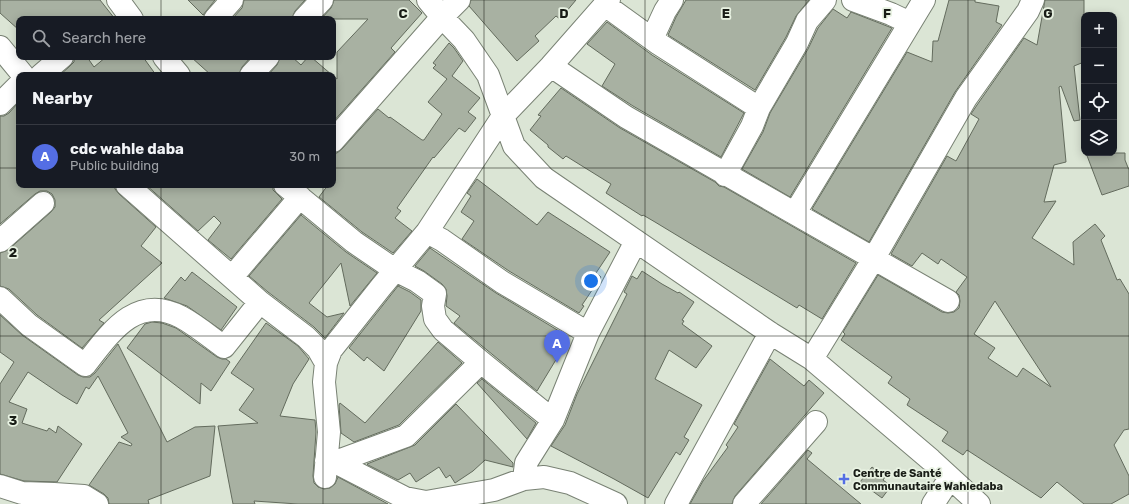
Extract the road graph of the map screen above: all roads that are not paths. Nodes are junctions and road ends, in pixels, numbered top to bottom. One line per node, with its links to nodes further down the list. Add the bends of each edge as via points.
1 (232, 0): 11 (street)
2 (322, 0): 12 (street)
3 (428, 0): 13 (street)
4 (459, 0): 13 (street)
5 (672, 0): 15 (street)
6 (825, 0): 25 (street, via 806,21 797,43)
7 (853, 0): 14 (street)
8 (924, 0): 14 (street)
9 (1033, 0): 36 (street, via 1028,11 966,98)
10 (607, 3): 15 (street); 19 (street)
11 (218, 16)
12 (307, 16)
13 (442, 17): 26 (street, via 464,40 488,75); 27 (street)
14 (910, 23): 32 (street)
15 (652, 39): 25 (street)
16 (0, 47): 20 (street)
17 (58, 60): 21 (street)
18 (265, 60): 22 (street)
19 (551, 66): 26 (street); 28 (street, via 626,117)
20 (21, 72)
21 (44, 72)
22 (254, 72)
23 (16, 89): 24 (street)
24 (0, 104)
25 (759, 108): 28 (street)
26 (503, 116): 33 (street); 35 (street, via 514,146 544,178)
27 (336, 138)
28 (725, 175): 32 (street)
29 (130, 188): 38 (street)
30 (292, 189): 37 (street, via 354,242); 38 (street)
31 (42, 204): 34 (street)
32 (795, 213): 36 (street)
33 (427, 232): 37 (street); 42 (street, via 502,282)
34 (0, 241)
35 (636, 241): 42 (street); 43 (street)
36 (874, 258): 40 (street); 44 (street)
37 (395, 270): 45 (street, via 435,294 435,319 443,330); 46 (street, via 331,350)
38 (232, 277): 41 (street)
39 (0, 298): 41 (street, via 29,325 85,365 126,319 145,310 162,309 182,317 224,347)
40 (948, 301)
41 (260, 302): 46 (street, via 306,337 318,349)
42 (588, 333): 47 (street)
43 (770, 333): 44 (street); 55 (street)
44 (812, 359): 50 (street)
45 (481, 362): 47 (street); 49 (street, via 406,436)
46 (326, 363): 49 (street, via 324,382 329,432)
47 (553, 420): 51 (street, via 526,463)
48 (816, 422): 56 (street)
49 (329, 467): 51 (street, via 405,498 426,502 494,490)
50 (950, 478): 57 (street); 58 (street)
51 (524, 479): 54 (street, via 544,477 570,484)
52 (0, 486): 53 (street, via 22,493 84,496)
53 (97, 504)
54 (616, 504)
55 (676, 504)
56 (744, 504)
57 (933, 504)
58 (979, 504)

